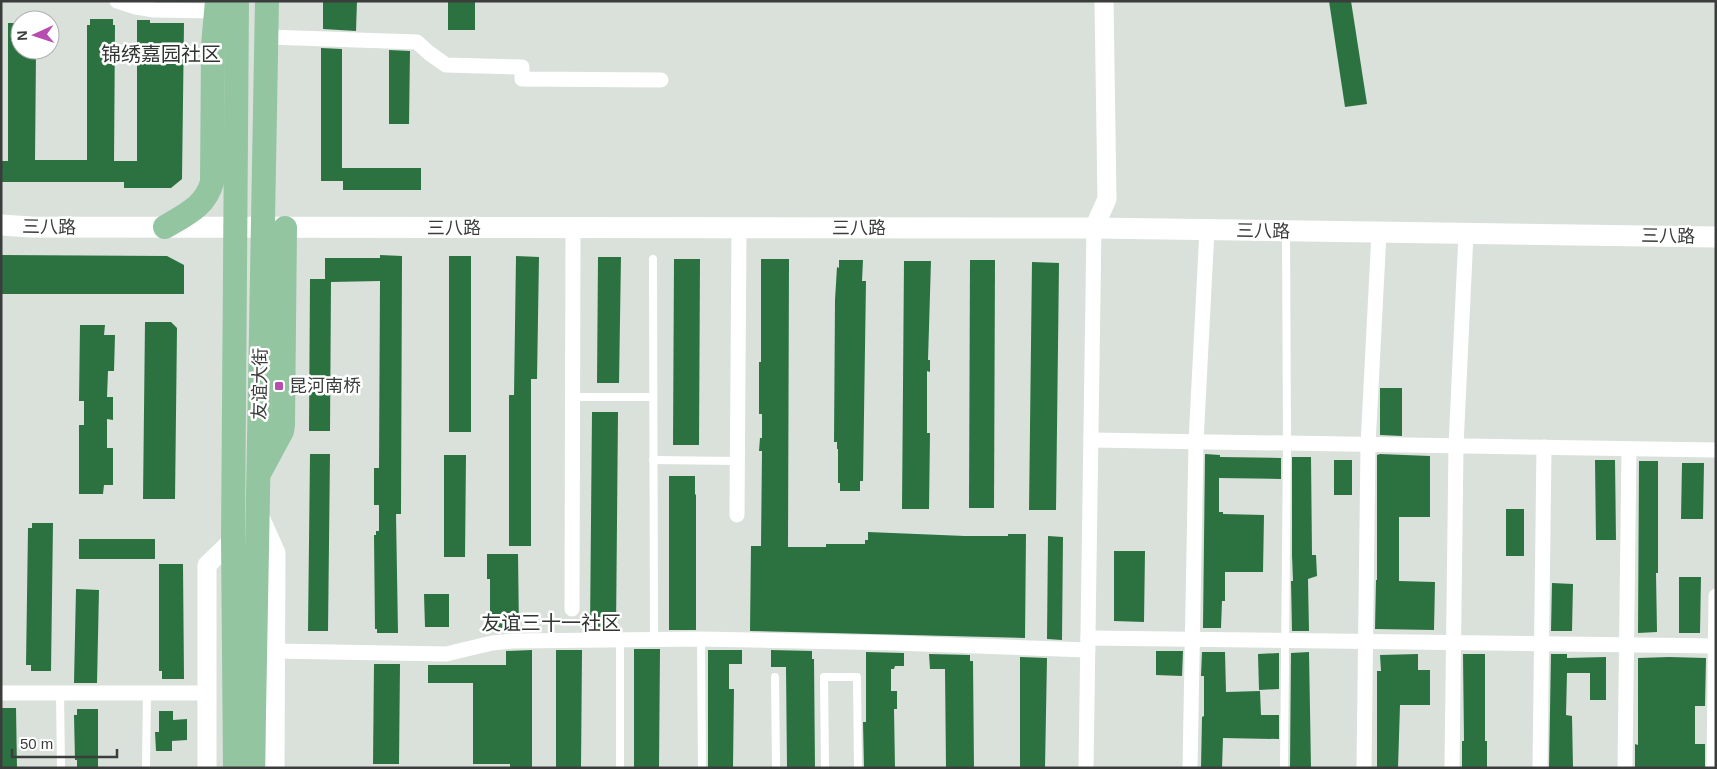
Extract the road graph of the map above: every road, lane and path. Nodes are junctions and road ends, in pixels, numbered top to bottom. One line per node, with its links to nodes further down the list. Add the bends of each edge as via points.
1 (117, 1): 5 (street, via 145,9)
2 (237, 1): 10 (main road, 友谊大街)
3 (267, 1): 6 (main road, 友谊大街)
4 (1104, 1): 14 (street, via 1107,199)
5 (216, 6): 9 (main road, via 212,182 197,208)
6 (267, 37): 7 (street, via 417,42 446,65 522,67 522,79); 11 (main road, 友谊大街)
7 (661, 80)
8 (1, 225): 9 (main road, 三八路)
9 (166, 227): 10 (main road, 三八路)
10 (236, 228): 11 (main road, 三八路); 35 (main road, 友谊大街)
11 (273, 228): 12 (main road, 三八路); 33 (main road, 友谊大街)
12 (573, 228): 13 (main road, 三八路); 21 (street)
13 (739, 228): 14 (main road, 三八路); 32 (street)
14 (1094, 228): 15 (main road, 三八路); 23 (street)
15 (1208, 230): 16 (main road, 三八路); 24 (street)
16 (1286, 232): 17 (main road, 三八路); 25 (lane)
17 (1379, 232): 18 (main road, 三八路); 26 (street)
18 (1466, 234): 19 (main road, 三八路); 27 (street)
19 (1716, 237)
20 (653, 259): 22 (lane)
21 (572, 397): 22 (lane); 37 (street)
22 (653, 397): 31 (lane)
23 (1091, 440): 24 (street); 45 (street)
24 (1196, 442): 25 (street); 41 (street)
25 (1287, 443): 26 (street); 42 (lane)
26 (1368, 445): 27 (street); 43 (street)
27 (1456, 446): 28 (street); 44 (street)
28 (1544, 448): 29 (street); 46 (street)
29 (1629, 449): 30 (street); 47 (street)
30 (1716, 450)
31 (653, 460): 32 (lane); 40 (lane)
32 (738, 461): 34 (street)
33 (259, 514): 49 (street, via 276,553); 59 (main road, 友谊大街)
34 (737, 515)
35 (233, 540): 54 (street, via 207,565); 58 (main road, 友谊大街)
36 (1716, 596): 48 (street)
37 (572, 609)
38 (701, 639): 40 (street); 45 (street); 62 (lane)
39 (620, 640): 40 (street); 49 (street, via 512,641 446,654); 61 (lane)
40 (654, 640)
41 (1192, 640): 42 (street); 45 (street); 67 (street)
42 (1285, 641): 43 (street); 68 (lane)
43 (1366, 642): 44 (street); 69 (street)
44 (1454, 643): 46 (street); 70 (street)
45 (1088, 644): 66 (street)
46 (1541, 644): 47 (street); 71 (street)
47 (1626, 645): 48 (street); 72 (street)
48 (1715, 646): 73 (street)
49 (275, 651): 60 (street)
50 (775, 677): 63 (lane)
51 (147, 692): 53 (street); 54 (street); 56 (lane)
52 (1, 693): 53 (street)
53 (60, 693): 55 (lane)
54 (207, 693): 57 (street)
55 (61, 768)
56 (146, 768)
57 (207, 768)
58 (235, 768)
59 (253, 768)
60 (275, 768)
61 (620, 768)
62 (702, 768)
63 (776, 768)
64 (825, 768): 65 (lane, via 824,677 857,677)
65 (858, 768)
66 (1086, 768)
67 (1190, 768)
68 (1284, 768)
69 (1364, 768)
70 (1452, 768)
71 (1540, 768)
72 (1625, 768)
73 (1714, 768)

